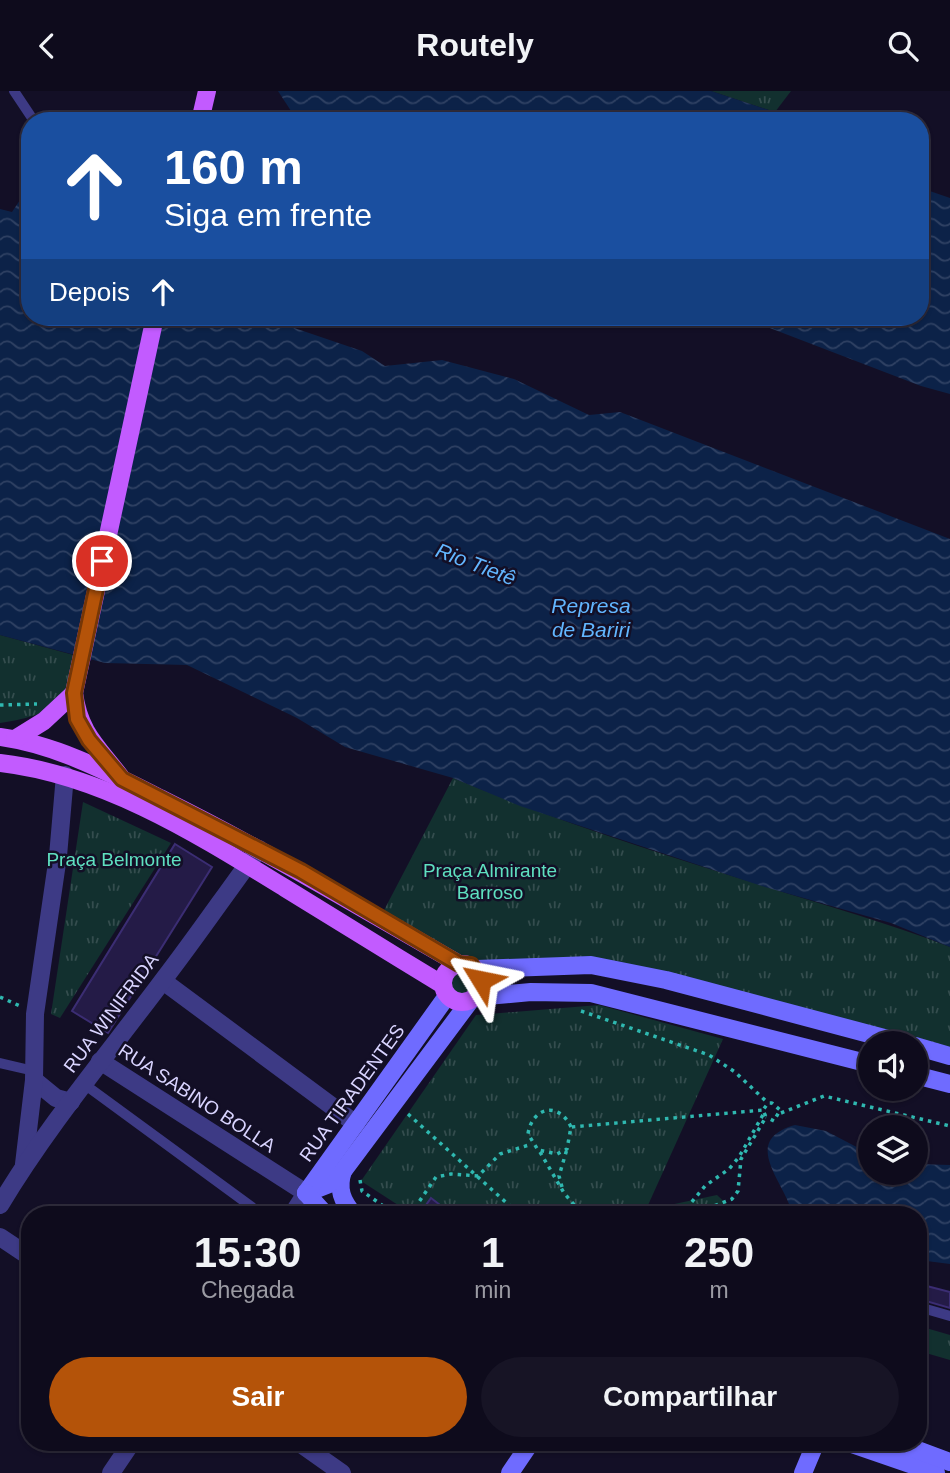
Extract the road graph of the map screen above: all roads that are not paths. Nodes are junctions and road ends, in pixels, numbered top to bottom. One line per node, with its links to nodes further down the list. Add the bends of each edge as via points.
1 (14, 91): 3 (lane)
2 (207, 91): 4 (main road)
3 (28, 112)
4 (202, 112)
5 (153, 326): 6 (main road)
6 (74, 693): 7 (main road, via 44,721); 10 (main road, via 77,719)
7 (8, 739): 10 (main road)
8 (0, 763): 9 (main road)
9 (65, 775): 12 (main road, via 111,793); 23 (street, via 36,1014)
10 (122, 779): 11 (main road)
11 (259, 849): 12 (street, RUA WINIFRIDA); 13 (main road)
12 (247, 865): 14 (street, RUA WINIFRIDA); 15 (main road)
13 (467, 966): 15 (main road, via 448,969); 16 (main road, via 481,986); 17 (main road, via 591,965)
14 (163, 981): 20 (street, RUA WINIFRIDA); 28 (street)
15 (445, 991): 16 (main road, via 454,1000); 28 (main road, RUA TIRADENTES)
16 (473, 999): 21 (main road, via 531,992 591,993); 30 (main road, RUA TIRADENTES)
17 (858, 1031)
18 (928, 1050): 19 (main road)
19 (950, 1056)
20 (100, 1061): 25 (street, RUA WINIFRIDA); 31 (street, RUA SABINO BOLLA)
21 (858, 1061)
22 (0, 1063): 23 (lane)
23 (34, 1076): 27 (street, via 56,1098); 29 (street)
24 (928, 1078): 26 (main road)
25 (84, 1084): 27 (street, RUA WINIFRIDA); 33 (lane)
26 (950, 1084)
27 (71, 1102): 29 (street, RUA WINIFRIDA)
28 (356, 1124): 31 (main road, RUA TIRADENTES)
29 (23, 1167): 32 (street, RUA WINIFRIDA)
30 (343, 1171): 31 (main road, via 329,1184); 36 (main road, via 340,1180)
31 (306, 1193): 34 (street, RUA TIRADENTES); 35 (main road, RUA SABINO BOLLA)
32 (0, 1205)
33 (250, 1206)
34 (298, 1206)
35 (318, 1206)
36 (346, 1206)
37 (0, 1237): 38 (street)
38 (21, 1251)
39 (927, 1309): 40 (lane)
40 (950, 1316)
41 (126, 1451): 48 (street)
42 (311, 1451): 49 (street)
43 (525, 1451): 50 (main road)
44 (812, 1451): 51 (main road)
45 (872, 1451): 52 (main road)
46 (920, 1451): 47 (main road)
47 (950, 1462)
48 (111, 1473)
49 (342, 1473)
50 (510, 1473)
51 (803, 1473)
52 (936, 1473)

